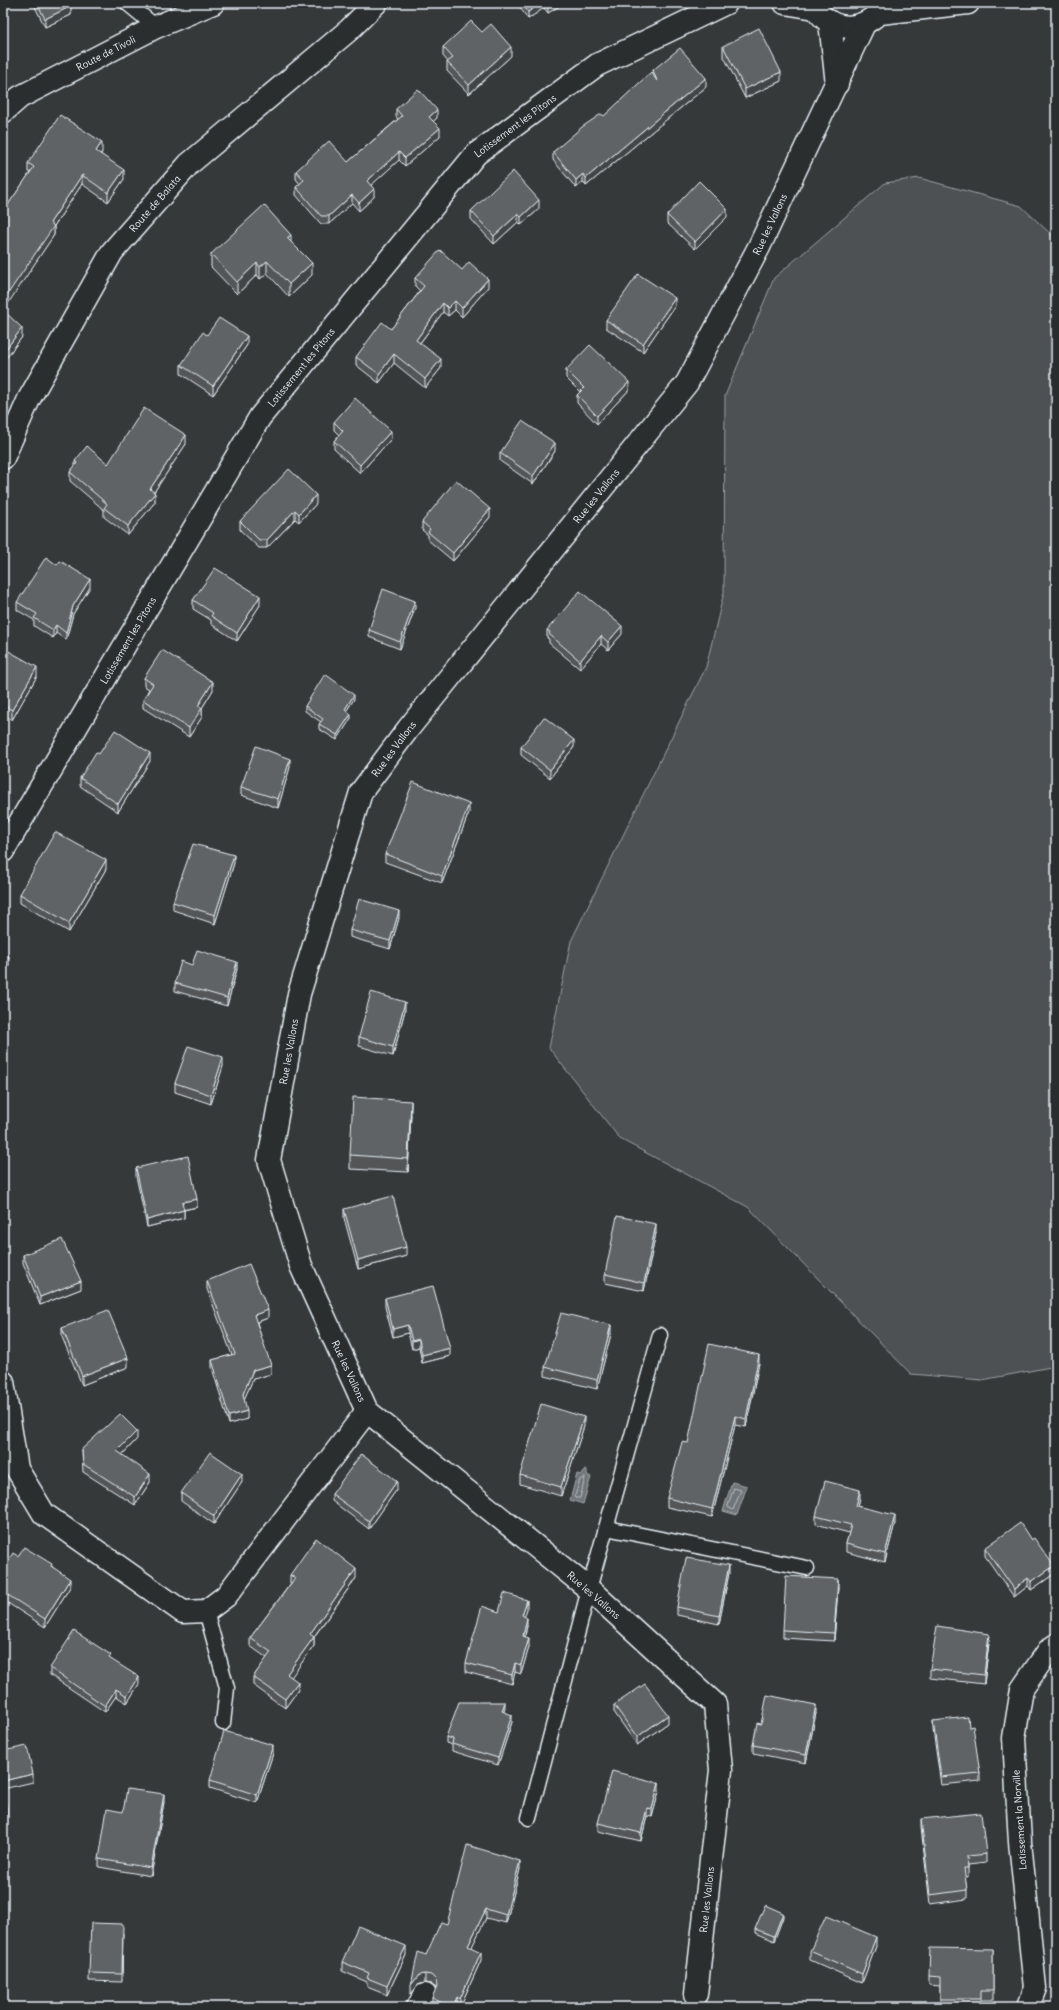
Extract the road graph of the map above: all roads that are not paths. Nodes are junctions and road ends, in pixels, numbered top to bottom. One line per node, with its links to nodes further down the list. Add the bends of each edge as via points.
1 (127, 3): 10 (lane)
2 (213, 3): 10 (street, Route de Tivoli)
3 (376, 3): 13 (street, Route de Balata, via 349,30 189,164 112,252 30,399)
4 (726, 3): 14 (street, Lotissement les Pitons, via 596,65 476,154 260,417)
5 (785, 3): 8 (street)
6 (959, 3): 7 (street); 9 (street)
7 (968, 3)
8 (819, 11): 9 (street, via 841,26 853,27); 11 (street)
9 (877, 13): 11 (street, Rue les Vallons)
10 (156, 27): 12 (street, Route de Tivoli, via 20,97)
11 (837, 84): 17 (street, Rue les Vallons, via 759,247 687,383 408,729 361,792 298,994 269,1160 301,1266)
12 (3, 112)
13 (3, 458)
14 (3, 851)
15 (660, 1335): 18 (lane)
16 (3, 1382): 21 (street, via 17,1470 44,1514 183,1612)
17 (367, 1411): 20 (street, Rue les Vallons); 21 (street, via 226,1596)
18 (606, 1528): 19 (lane); 20 (lane)
19 (807, 1568)
20 (589, 1589): 24 (lane); 25 (street, Rue les Vallons, via 715,1704 721,1770)
21 (206, 1611): 23 (lane, via 227,1688)
22 (1056, 1645): 26 (street, Lotissement la Norville, via 1049,1650 1022,1689 1014,1738 1020,1842 1035,1988)
23 (223, 1723)
24 (529, 1818)
25 (696, 1994)
26 (1028, 2007)

